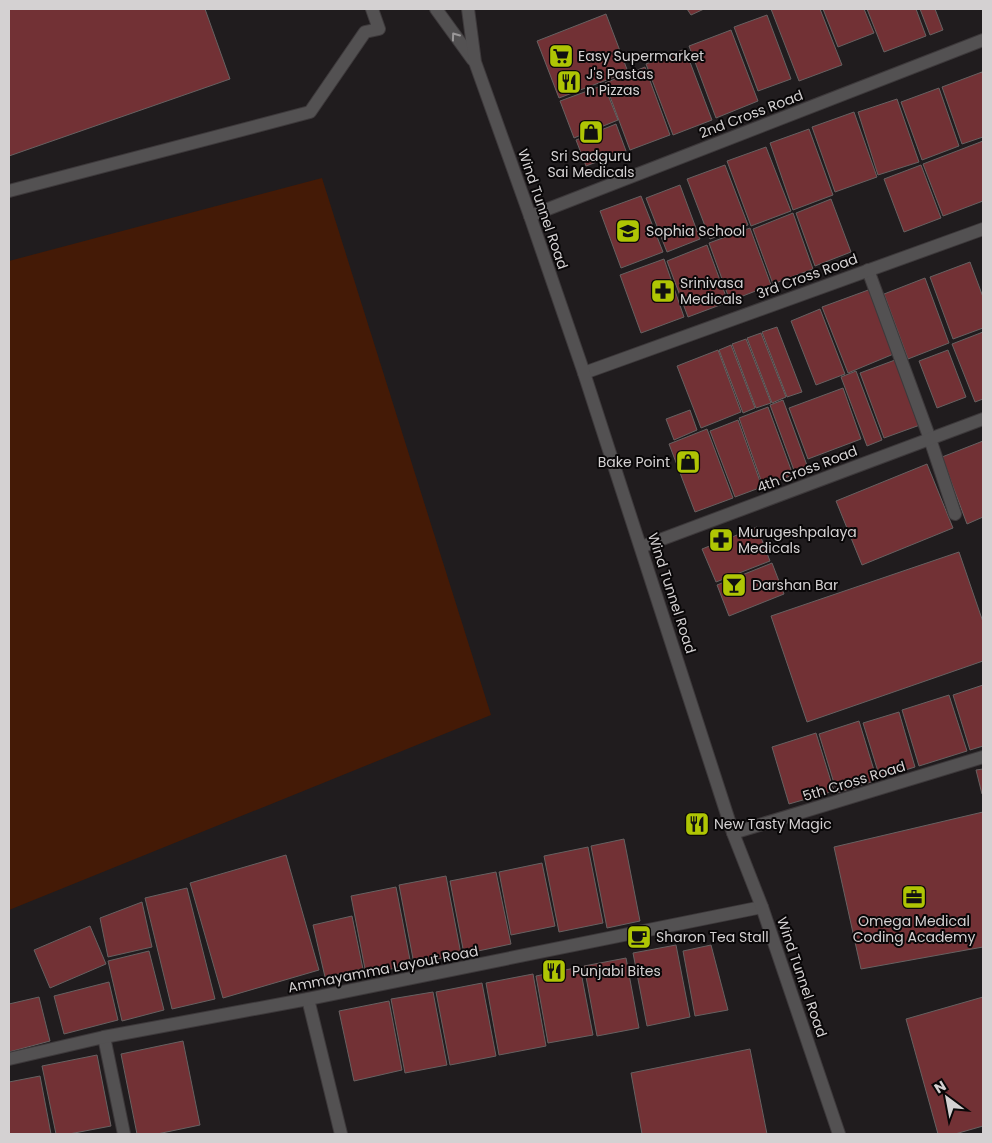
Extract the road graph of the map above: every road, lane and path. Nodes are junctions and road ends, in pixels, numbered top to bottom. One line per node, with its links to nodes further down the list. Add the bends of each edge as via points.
1 (372, 9): 6 (street, via 379,29 365,32 310,112)
2 (436, 9): 5 (street, Wind Tunnel Road, one-way to 2)
3 (468, 9): 5 (street, Wind Tunnel Road)
4 (983, 40): 7 (street, 2nd Cross Road)
5 (474, 62): 7 (street, Wind Tunnel Road)
6 (9, 190)
7 (530, 216): 10 (street, Wind Tunnel Road)
8 (983, 229): 9 (street, 3rd Cross Road)
9 (868, 270): 10 (street, 3rd Cross Road); 12 (street)
10 (584, 372): 14 (street, Wind Tunnel Road)
11 (983, 419): 12 (street, 4th Cross Road)
12 (930, 439): 13 (street); 14 (street, 4th Cross Road)
13 (955, 514)
14 (641, 547): 16 (street, Wind Tunnel Road)
15 (983, 757): 16 (street, 5th Cross Road)
16 (733, 833): 17 (street, Wind Tunnel Road)
17 (762, 907): 18 (street, Ammayamma Layout Road); 23 (street, Wind Tunnel Road)
18 (308, 999): 19 (street, Ammayamma Layout Road); 22 (street)
19 (104, 1036): 20 (street, Ammayamma Layout Road); 21 (street)
20 (9, 1059)
21 (124, 1134)
22 (341, 1134)
23 (839, 1134)

